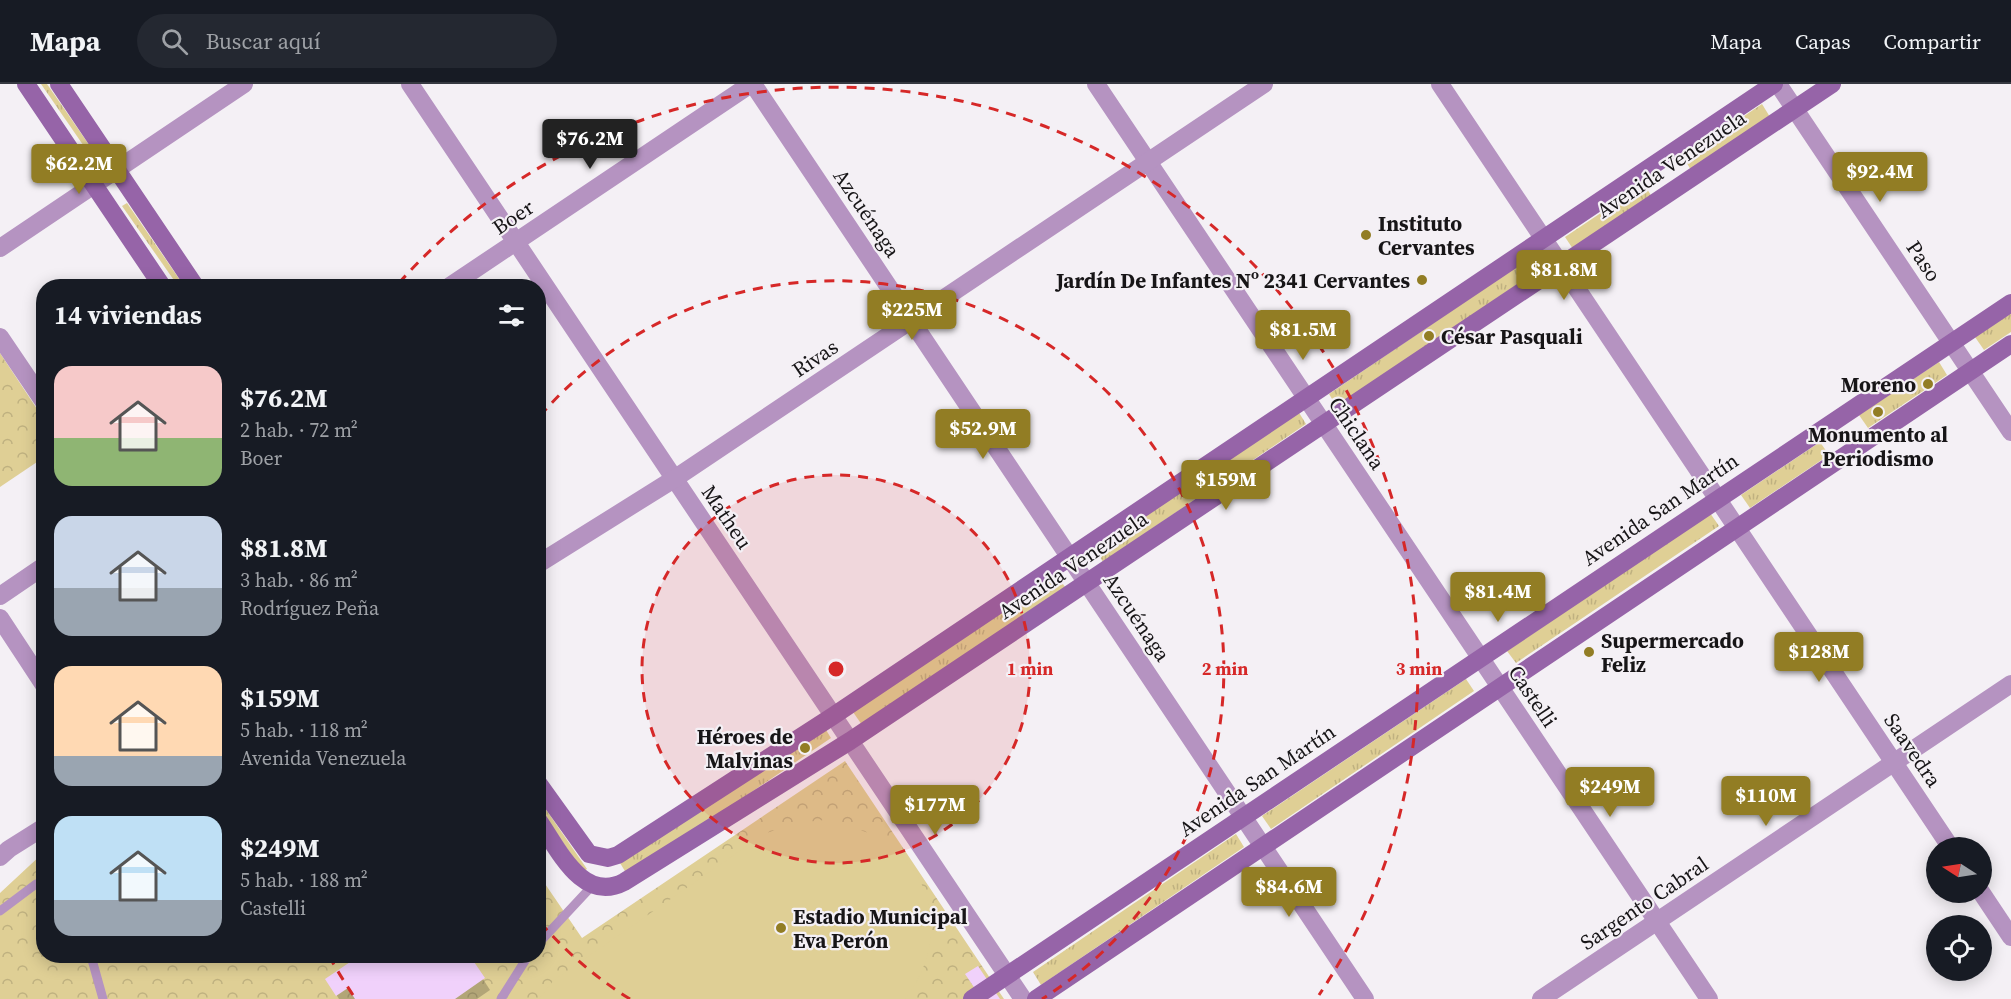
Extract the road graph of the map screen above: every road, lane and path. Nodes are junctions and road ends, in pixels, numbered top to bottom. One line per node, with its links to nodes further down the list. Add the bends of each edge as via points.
1 (26, 84): 15 (street)
2 (59, 84): 14 (street)
3 (244, 84): 14 (street)
4 (410, 84): 17 (street, Matheu)
5 (752, 84): 17 (street, Boer); 26 (street, Azcuénaga)
6 (1096, 84): 13 (street, Chiclana)
7 (1264, 84): 13 (street, Rivas)
8 (1440, 84): 16 (street, Saavedra)
9 (1774, 84): 16 (street, Avenida Venezuela)
10 (1778, 84): 12 (street, Paso)
11 (1832, 84): 12 (street, Avenida Venezuela)
12 (1795, 108): 19 (street, Avenida Venezuela); 28 (street, Paso)
13 (1148, 162): 26 (street, Rivas); 32 (street, Chiclana)
14 (116, 170): 15 (street); 21 (street)
15 (94, 185): 18 (street); 20 (street)
16 (1544, 239): 19 (street, Saavedra); 32 (street, Avenida Venezuela)
17 (516, 242): 22 (street, Boer); 23 (street, Matheu)
18 (0, 249)
19 (1561, 265): 33 (street, Avenida Venezuela); 36 (street, Saavedra)
20 (157, 279)
21 (190, 279)
22 (460, 279)
23 (541, 279)
24 (546, 287): 35 (street, Matheu)
25 (2011, 303): 28 (street, Avenida San Martín)
26 (911, 320): 35 (street, Rivas); 38 (street, Azcuénaga)
27 (0, 337): 31 (street)
28 (1952, 343): 30 (street); 36 (street, Avenida San Martín)
29 (2011, 344): 30 (street)
30 (1971, 371): 34 (street); 37 (street)
31 (36, 390)
32 (1306, 398): 33 (street, Chiclana); 38 (street, Avenida Venezuela)
33 (1324, 424): 41 (street, Avenida Venezuela); 44 (street, Chiclana)
34 (2011, 432)
35 (674, 479): 39 (street, Rivas); 48 (street, Matheu)
36 (1717, 498): 37 (street, Saavedra); 44 (street, Avenida San Martín)
37 (1737, 528): 47 (street); 50 (street, Saavedra)
38 (1069, 557): 41 (street, Azcuénaga); 48 (street, Avenida Venezuela)
39 (546, 559)
40 (36, 571): 42 (street)
41 (1087, 583): 49 (street, Avenida Venezuela); 52 (street, Azcuénaga)
42 (0, 596)
43 (0, 618): 45 (street)
44 (1480, 657): 47 (street, Castelli); 52 (street, Avenida San Martín)
45 (36, 672)
46 (2011, 684): 50 (street, Sargento Cabral)
47 (1500, 687): 56 (street); 63 (street, Castelli)
48 (833, 716): 49 (street, Matheu); 58 (street, Avenida Venezuela, via 618,855)
49 (850, 741): 60 (street, Avenida Venezuela, via 624,882 615,887); 68 (street, Matheu)
50 (1894, 763): 55 (street, Saavedra); 63 (street, Sargento Cabral)
51 (546, 795): 58 (street, via 582,847)
52 (1243, 817): 56 (street, Azcuénaga); 68 (street, Avenida San Martín)
53 (546, 831): 60 (street, via 581,880)
54 (36, 832): 57 (street)
55 (1944, 837)
56 (1263, 847): 73 (street); 74 (street, Azcuénaga)
57 (0, 858)
58 (598, 858): 60 (street)
59 (36, 884): 62 (lane)
60 (596, 887): 64 (lane)
61 (1988, 903): 65 (street)
62 (0, 911)
63 (1657, 921): 75 (street, Sargento Cabral); 76 (street, Castelli)
64 (546, 936)
65 (2011, 937)
66 (93, 963): 69 (lane)
67 (524, 963): 70 (lane)
68 (1007, 976): 71 (street, Avenida San Martín); 72 (street, Matheu)
69 (103, 999)
70 (501, 999)
71 (972, 999)
72 (1023, 999)
73 (1036, 999)
74 (1365, 999)
75 (1541, 999)
76 (1709, 999)

